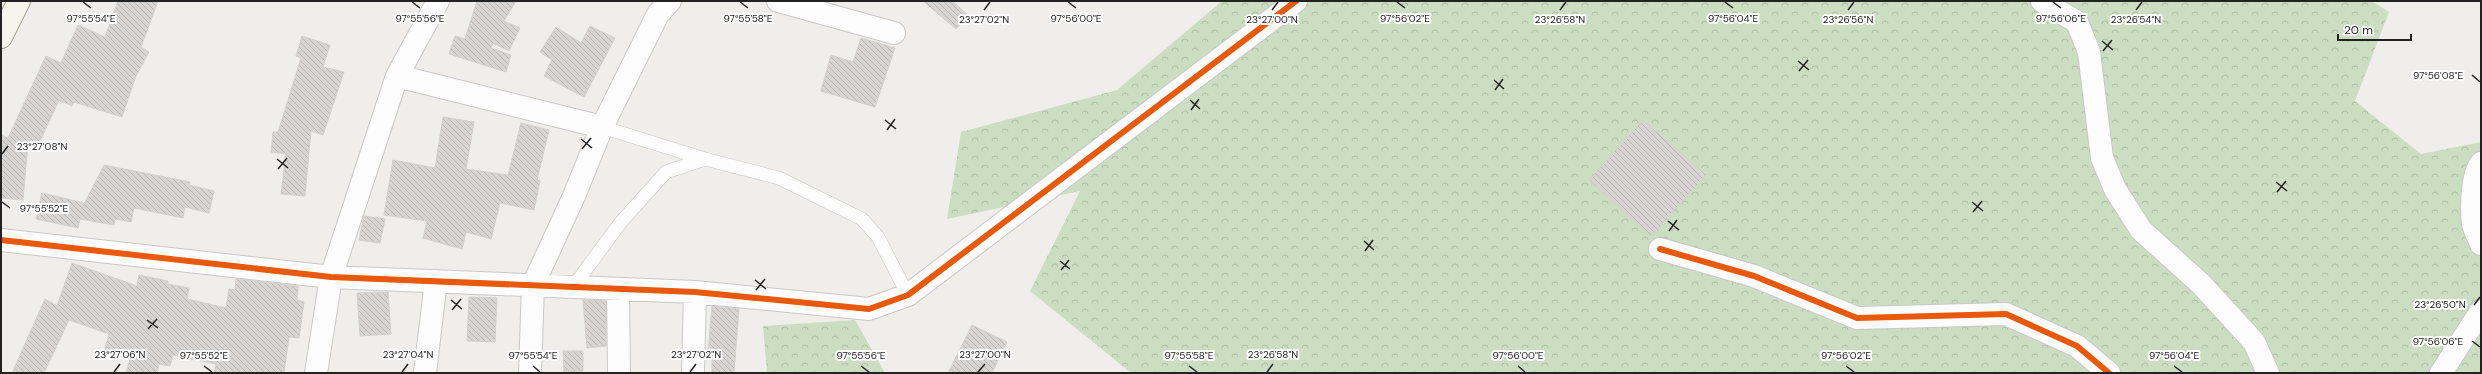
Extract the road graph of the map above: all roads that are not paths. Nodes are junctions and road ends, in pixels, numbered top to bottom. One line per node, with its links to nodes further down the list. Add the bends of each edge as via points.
1 (19, 1): 8 (street)
2 (438, 1): 9 (street)
3 (670, 1): 10 (street, via 658,14)
4 (778, 1): 7 (street)
5 (1296, 1): 22 (street)
6 (2042, 1): 30 (street, via 2077,22 2088,52 2102,158 2115,189 2141,230 2201,284 2254,342)
7 (894, 32)
8 (1, 37)
9 (397, 76): 10 (street); 16 (street)
10 (602, 127): 11 (lane); 18 (street)
11 (704, 159): 19 (lane, via 666,172 621,222); 22 (lane, via 779,178 862,219 878,237)
12 (2481, 163): 14 (street, via 2476,168 2473,202 2473,224)
13 (1, 240): 16 (street)
14 (2481, 244)
15 (1660, 249): 29 (street, via 1754,276 1857,318 2006,314 2077,346)
16 (331, 276): 17 (street); 24 (street)
17 (436, 281): 18 (street); 25 (street)
18 (533, 285): 19 (street); 26 (street)
19 (574, 287): 20 (street)
20 (618, 289): 21 (street); 27 (street)
21 (695, 292): 22 (street, via 869,309); 28 (street)
22 (908, 295)
23 (2481, 311): 31 (street)
24 (316, 373)
25 (425, 373)
26 (530, 373)
27 (619, 373)
28 (693, 373)
29 (2109, 373)
30 (2268, 373)
31 (2441, 373)

